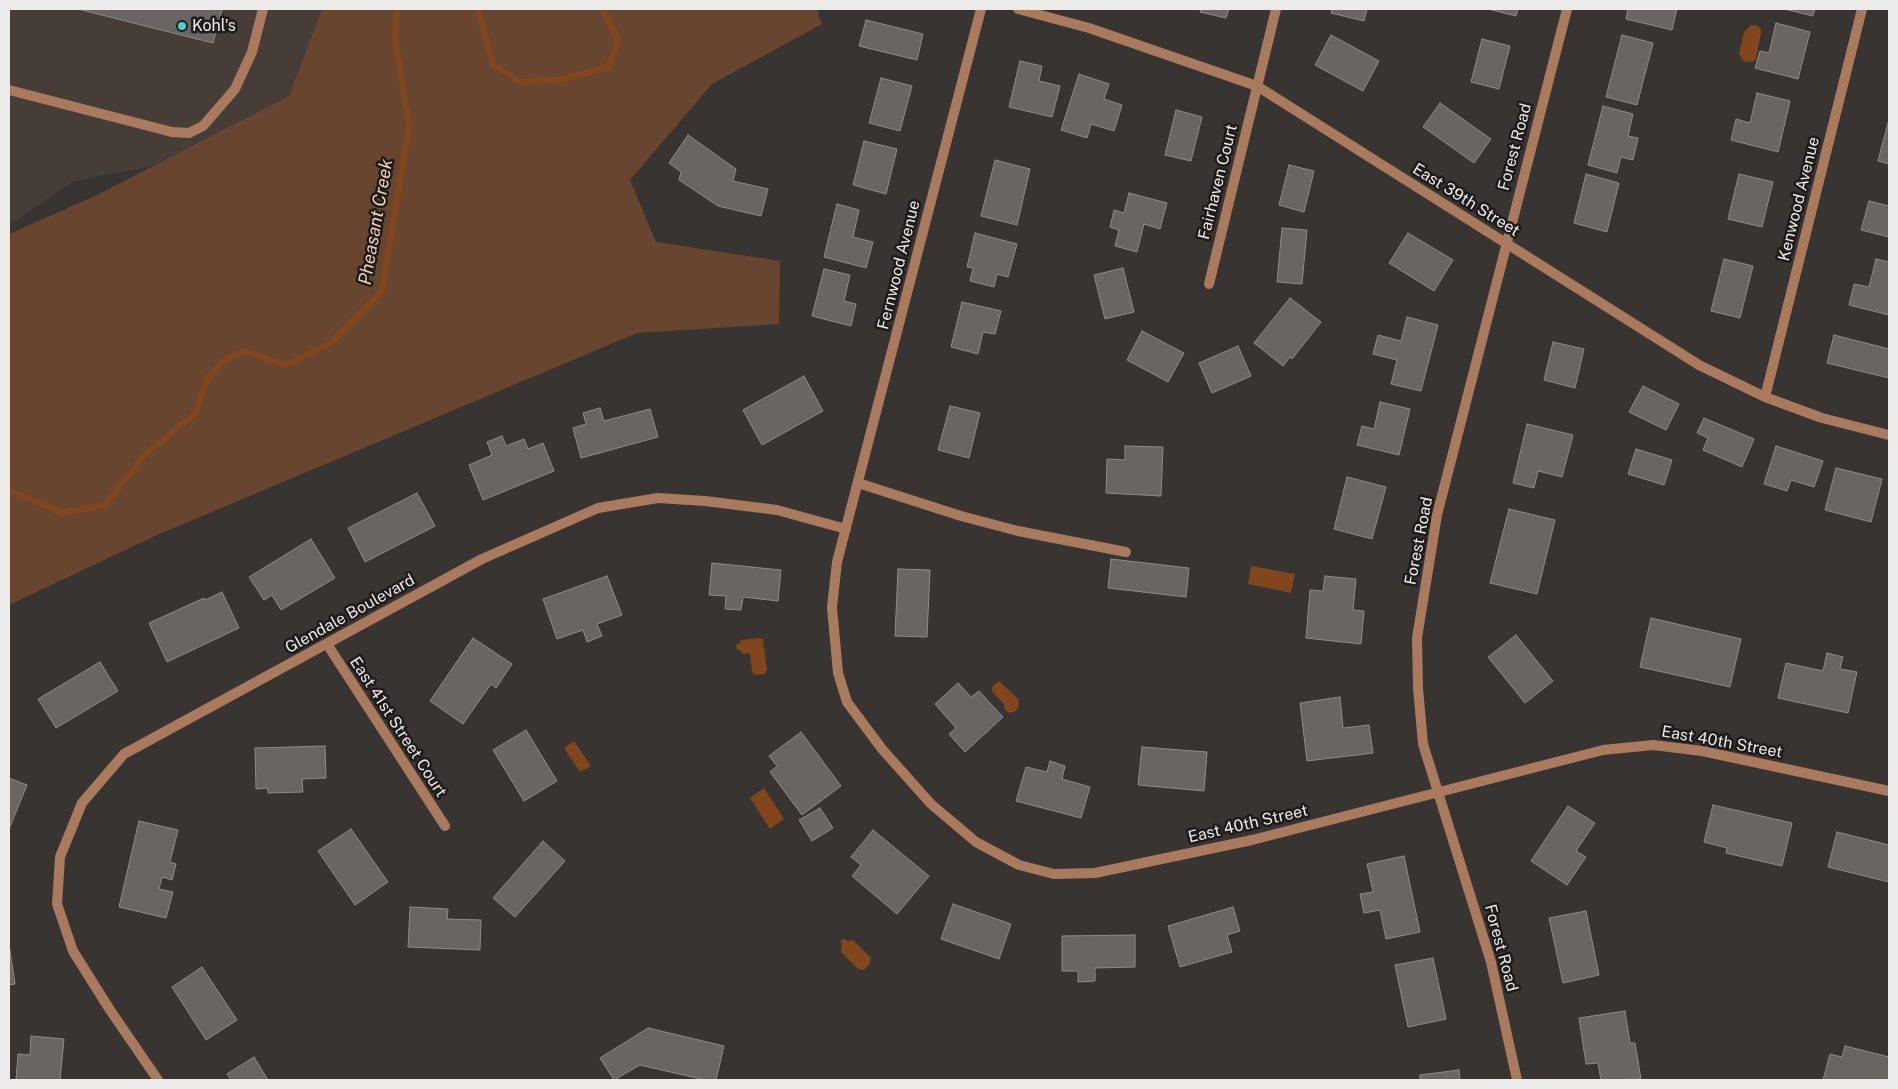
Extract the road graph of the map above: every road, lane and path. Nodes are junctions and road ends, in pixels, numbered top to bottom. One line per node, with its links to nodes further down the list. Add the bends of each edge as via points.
1 (263, 9): 8 (street, via 252,52 235,89 203,126 188,133 172,132)
2 (981, 9): 13 (street, Fernwood Avenue)
3 (1018, 9): 7 (street, East 39th Street, via 1089,28)
4 (1276, 9): 7 (street, Fairhaven Court)
5 (1567, 9): 9 (street, Forest Road)
6 (1862, 9): 11 (street, Kenwood Avenue)
7 (1257, 86): 9 (street, East 39th Street); 10 (street, Fairhaven Court)
8 (9, 90)
9 (1506, 243): 11 (street, East 39th Street, via 1698,365); 18 (street, Forest Road, via 1437,515 1416,638 1423,744)
10 (1209, 284)
11 (1765, 397): 12 (street, East 39th Street, via 1822,418)
12 (1889, 435)
13 (858, 483): 14 (street, Fernwood Avenue); 15 (street, via 1018,531)
14 (846, 529): 16 (street, Glendale Boulevard, via 777,510 658,498 598,508 482,559); 18 (street, East 40th Street, via 837,562 832,607 838,673 847,702 882,749 931,804 976,842 1019,865 1054,874 1095,873 1252,840)
15 (1126, 552)
16 (327, 644): 19 (street, East 41st Street Court); 20 (street, Glendale Boulevard, via 124,754 82,803 60,857 57,904 73,951)
17 (1889, 791): 18 (street, East 40th Street, via 1702,751 1653,745 1603,750)
18 (1438, 792): 21 (street, Forest Road, via 1492,962)
19 (445, 826)
20 (158, 1080)
21 (1517, 1080)

